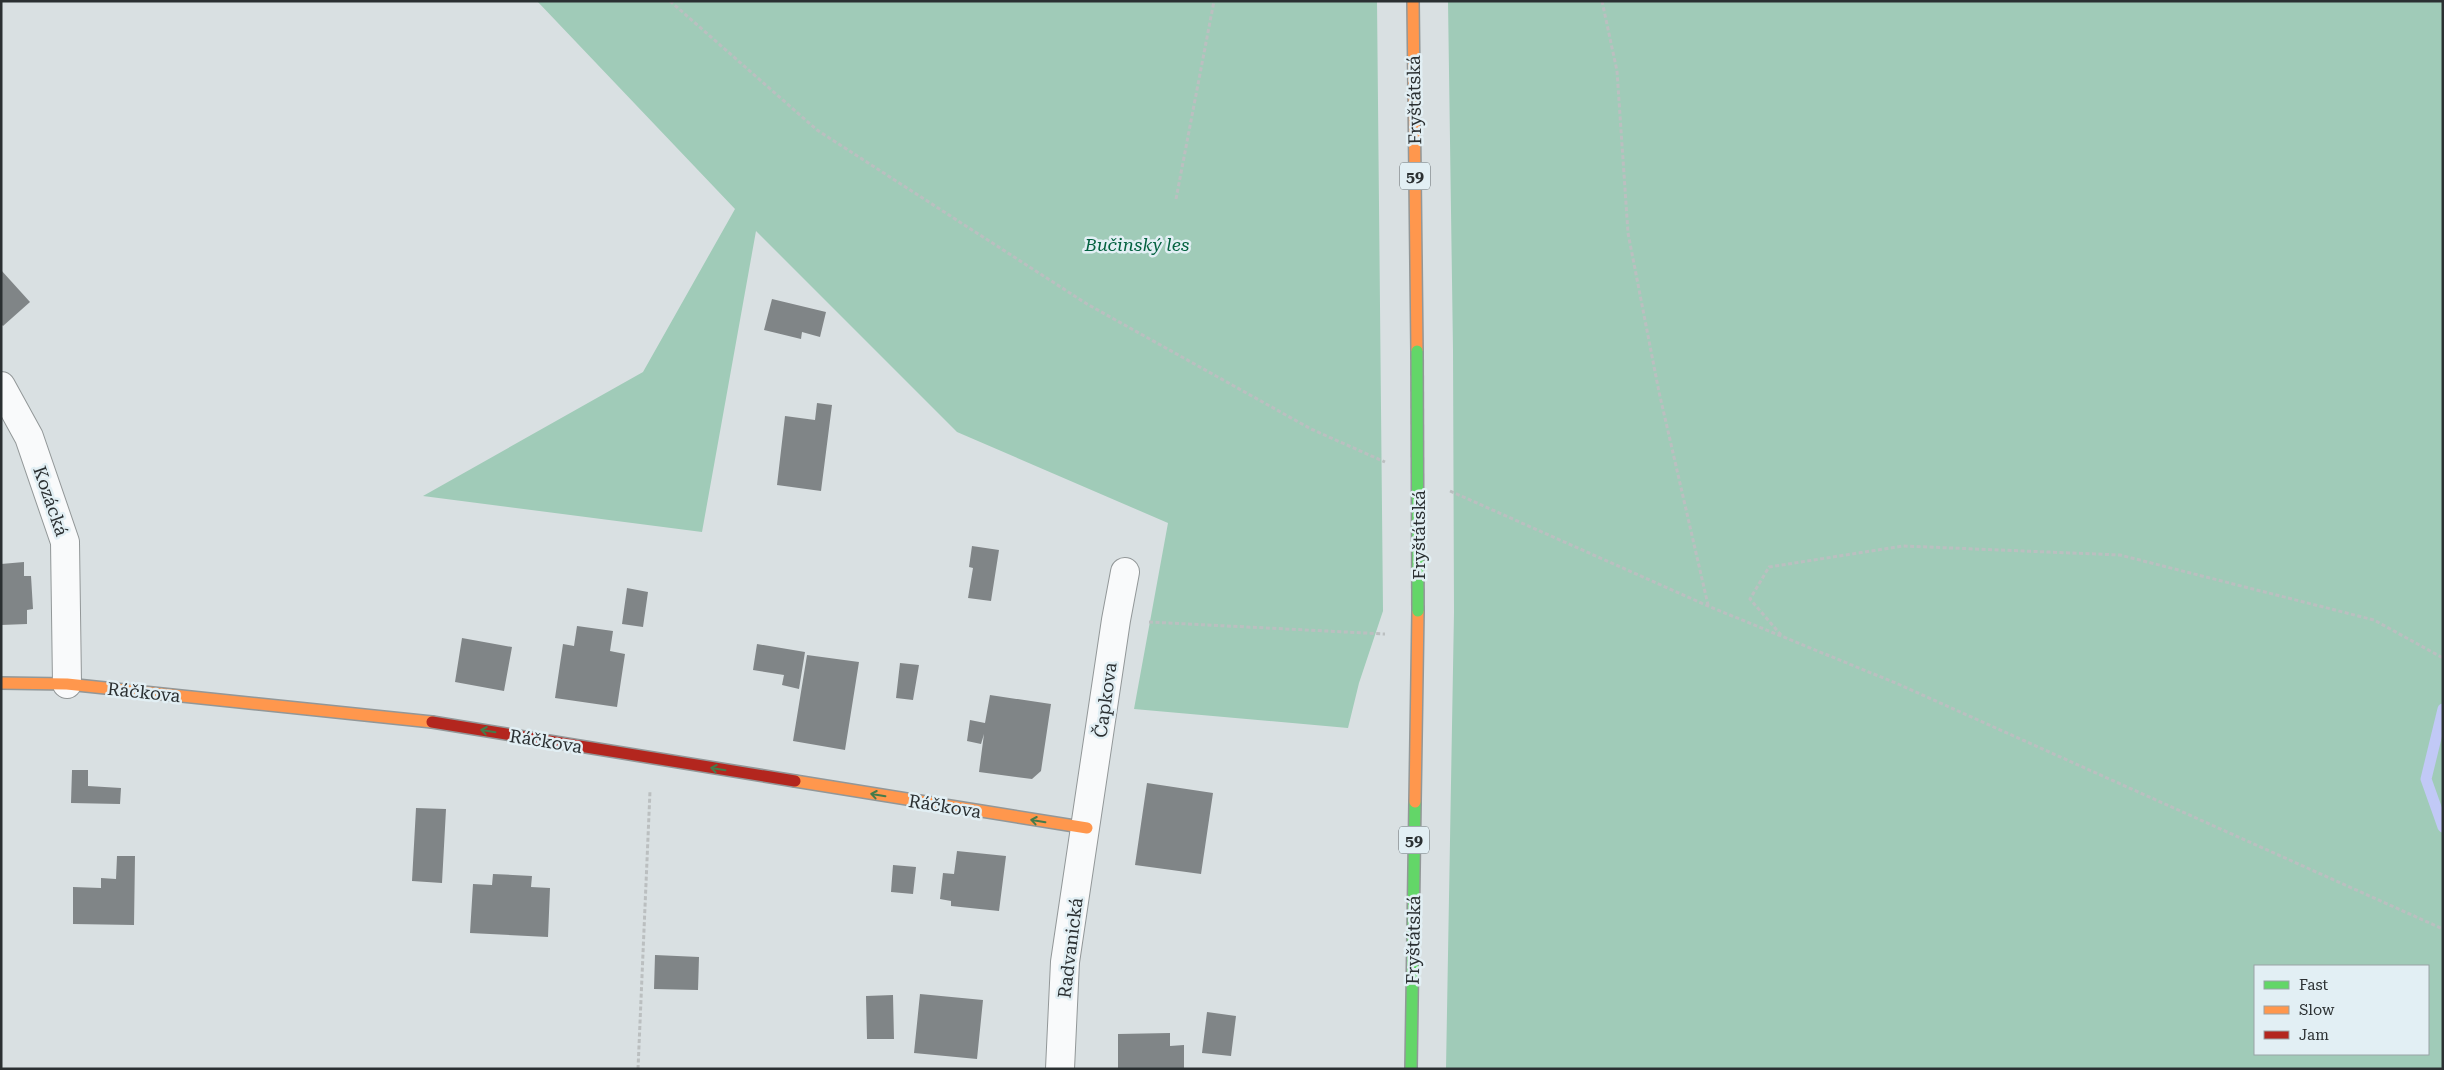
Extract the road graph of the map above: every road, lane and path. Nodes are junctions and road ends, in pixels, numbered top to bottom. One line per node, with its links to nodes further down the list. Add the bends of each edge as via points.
1 (670, 1): 7 (path, via 817,130 1079,299 1311,429)
2 (1214, 1): 5 (path)
3 (1413, 1): 12 (street, Fryštátská / 59, bridge)
4 (1602, 1): 10 (path, via 1617,71 1628,233 1659,392)
5 (1176, 199)
6 (1, 386): 16 (street, Kozácká, via 29,437 65,542)
7 (1392, 465)
8 (1446, 490): 10 (path)
9 (1125, 572): 11 (street, Čapkova)
10 (1708, 606): 13 (path)
11 (1116, 620): 12 (path); 18 (street, Čapkova)
12 (1418, 635): 22 (street, Fryštátská / 59)
13 (1782, 636): 14 (path, via 1750,599 1769,567 1903,546 2120,555 2374,620); 19 (path, via 1898,684)
14 (2443, 658)
15 (1, 683): 16 (street, Ráčkova)
16 (67, 684): 17 (street, Ráčkova, one-way to 16, via 413,719)
17 (652, 758): 18 (street, Ráčkova, one-way to 17); 20 (path)
18 (1087, 828): 21 (street, Radvanická, via 1065,962)
19 (2443, 929)
20 (638, 1069)
21 (1060, 1069)
22 (1411, 1069)

